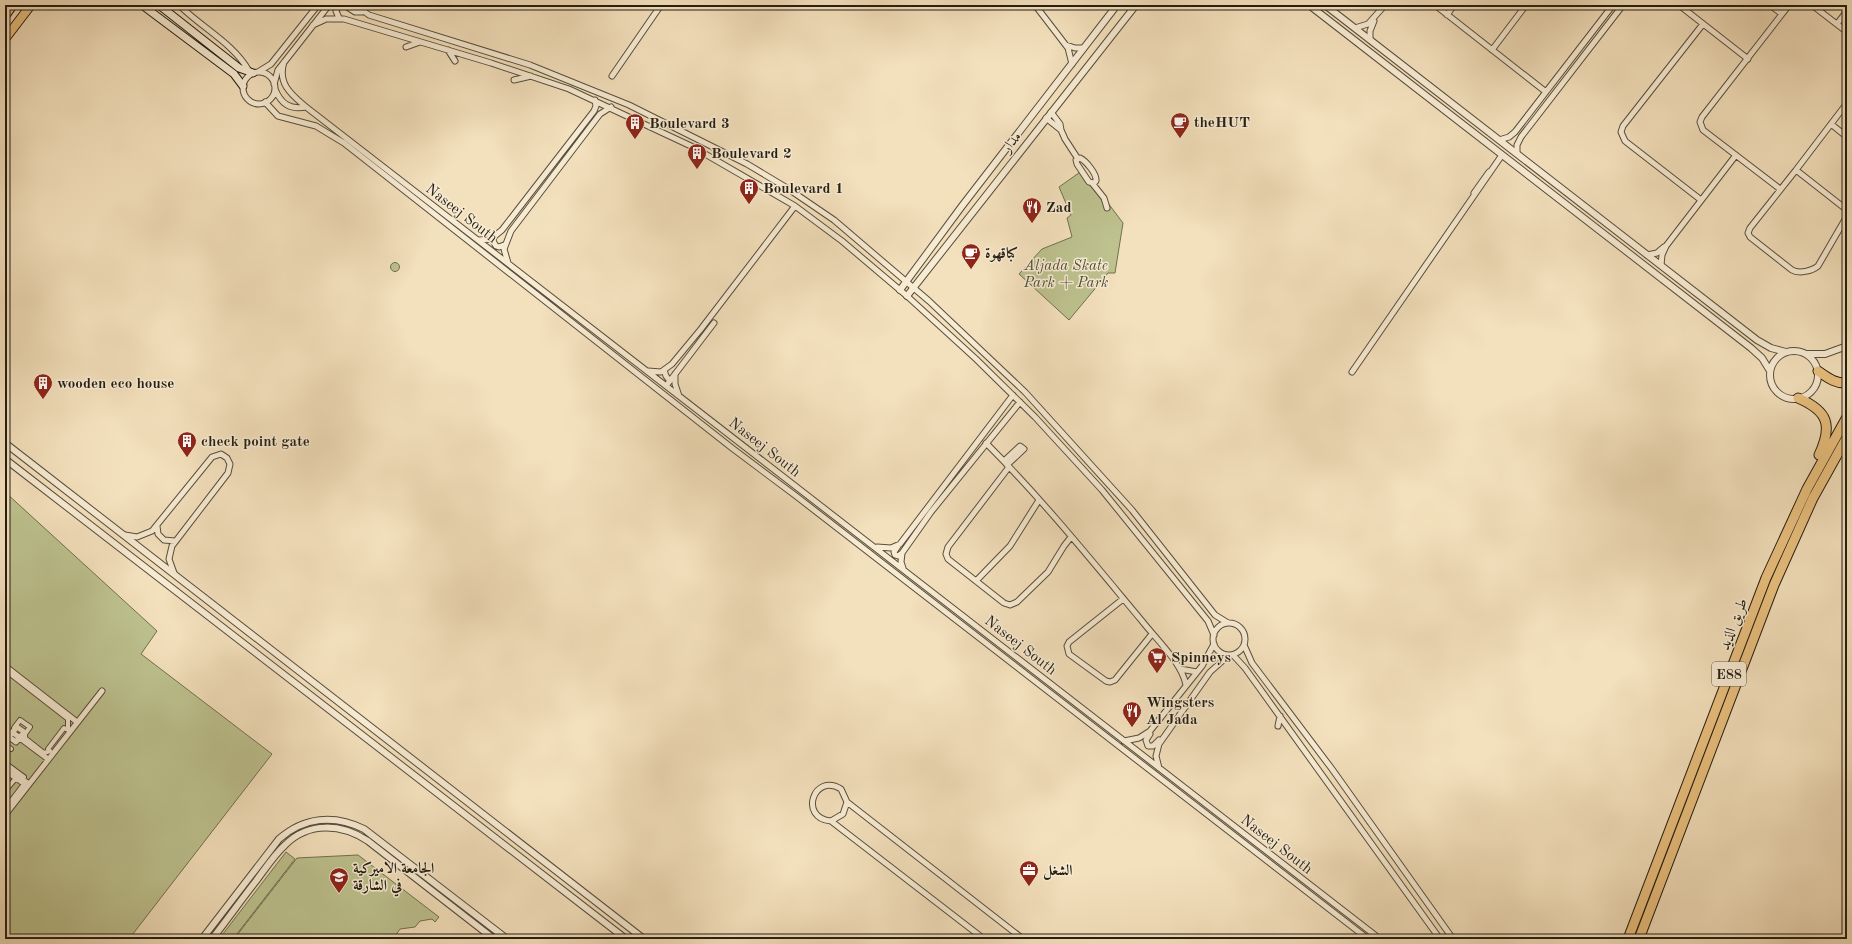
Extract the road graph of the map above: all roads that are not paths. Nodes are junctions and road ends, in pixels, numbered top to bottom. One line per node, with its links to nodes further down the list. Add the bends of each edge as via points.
1 (13, 5): 31 (main road)
2 (142, 5): 55 (main road, via 234,74)
3 (160, 5): 51 (main road, via 239,68)
4 (179, 5): 51 (street, via 237,54)
5 (318, 5): 51 (street, via 271,64)
6 (329, 5): 36 (street)
7 (339, 5): 32 (street, via 336,11)
8 (344, 5): 28 (street, via 355,12)
9 (355, 5): 28 (street)
10 (661, 5): 53 (street)
11 (1117, 5): 44 (street, مدار)
12 (1136, 5): 65 (street, مدار)
13 (1309, 5): 74 (street)
14 (1325, 5): 37 (street)
15 (1385, 5): 33 (street)
16 (1435, 5): 30 (street)
17 (1454, 5): 30 (street)
18 (1526, 5): 46 (street)
19 (1613, 5): 57 (street)
20 (1623, 5): 73 (street, via 1521,137 1517,145)
21 (1679, 5): 34 (street)
22 (1770, 5): 29 (street)
23 (1789, 5): 29 (street)
24 (1812, 5): 35 (street)
25 (30, 6): 39 (main road)
26 (1038, 6): 42 (street)
27 (1847, 11): 35 (street)
28 (362, 12): 94 (street, via 547,71 629,105 685,132 747,164 801,197 849,232)
29 (1782, 14): 47 (street)
30 (1447, 15): 46 (street)
31 (5, 16)
32 (339, 18): 36 (street, via 326,19); 41 (street)
33 (1375, 18): 37 (street, via 1366,26); 40 (street)
34 (1703, 24): 47 (street); 82 (street, via 1622,132 1625,141)
35 (1837, 24): 38 (street)
36 (313, 25): 49 (street)
37 (1355, 28): 40 (street)
38 (1847, 32)
39 (5, 39)
40 (1370, 40): 70 (street)
41 (421, 42): 43 (street); 45 (street)
42 (1066, 45): 44 (street); 50 (street, via 1072,56)
43 (406, 47)
44 (1084, 48): 50 (street, مدار)
45 (448, 50): 48 (street); 52 (street)
46 (1492, 50): 57 (street)
47 (1748, 59): 75 (street, via 1700,122 1703,130)
48 (455, 61)
49 (284, 62): 56 (street, via 277,73); 61 (street, Naseej South, via 282,73 285,87)
50 (1072, 64): 94 (street, مدار, via 962,206)
51 (253, 73): 55 (street); 56 (street, via 266,74)
52 (531, 76): 54 (street); 58 (street)
53 (612, 76)
54 (514, 80)
55 (243, 86): 59 (street, via 249,100 258,104)
56 (274, 86): 59 (street, via 270,98); 61 (street, via 279,99 286,106)
57 (1546, 92): 70 (street, via 1514,132 1509,137)
58 (595, 100): 62 (street); 63 (street)
59 (265, 102): 178 (street, via 278,116 316,126 344,143 732,448)
60 (1847, 103): 67 (street)
61 (306, 107): 88 (street, Naseej South)
62 (611, 107): 64 (street); 83 (street, via 693,147)
63 (596, 108): 64 (street, via 600,108); 72 (street)
64 (602, 112): 89 (street, via 511,231)
65 (1051, 112): 66 (street, مدار); 68 (street, via 1060,124)
66 (1046, 118): 68 (street); 95 (street, مدار)
67 (1831, 124): 69 (street); 77 (street)
68 (1061, 130): 76 (street)
69 (1847, 137)
70 (1499, 140): 73 (street)
71 (560, 147): 72 (street)
72 (567, 147): 80 (street)
73 (1517, 154): 91 (street)
74 (1502, 155): 106 (street, via 1755,351); 107 (street)
75 (1736, 155): 81 (street); 82 (street)
76 (1078, 159): 79 (street, via 1076,164); 79 (street, via 1082,159 1096,176 1096,181)
77 (1796, 170): 81 (street); 85 (street)
78 (538, 175): 80 (street)
79 (1092, 183): 84 (street, via 1104,198)
80 (538, 184): 87 (street)
81 (1780, 189): 86 (street, via 1748,233 1796,272 1813,270 1818,266)
82 (1701, 200): 90 (street)
83 (795, 206): 96 (street, via 837,237); 103 (street, via 701,329)
84 (1107, 208)
85 (1847, 210)
86 (1847, 216)
87 (494, 237): 88 (street, via 486,241); 89 (street, via 496,246)
88 (478, 240): 92 (street, Naseej South)
89 (504, 245): 92 (street, via 504,255)
90 (1666, 246): 91 (street, via 1657,253); 93 (street, via 1661,257)
91 (1648, 255): 93 (street)
92 (508, 264): 105 (street, Naseej South)
93 (1661, 265): 100 (street, via 1762,343)
94 (907, 282): 95 (street); 96 (street, مدار)
95 (914, 288): 97 (street, مدار); 135 (street, via 1034,402 1132,510 1215,615)
96 (900, 290): 97 (street)
97 (908, 296): 112 (street)
98 (714, 323): 108 (street)
99 (1847, 346): 102 (street)
100 (1786, 352): 101 (street, via 1797,350); 106 (street, via 1774,360)
101 (1808, 354): 102 (street); 104 (street)
102 (1828, 354): 104 (street)
103 (664, 370): 105 (street); 109 (street)
104 (1818, 370): 110 (highway, via 1831,380); 114 (street, via 1814,389)
105 (647, 371): 111 (street, Naseej South)
106 (1770, 371): 114 (street, via 1771,382 1776,391 1785,397)
107 (1352, 372)
108 (676, 374): 109 (street); 113 (street, via 675,384)
109 (670, 381): 111 (street)
110 (1847, 382)
111 (666, 386): 113 (street, Naseej South)
112 (1013, 395): 115 (street); 128 (street)
113 (680, 397): 129 (street, Naseej South)
114 (1798, 398): 122 (highway, via 1819,410 1827,429)
115 (1020, 402): 119 (street); 137 (street, via 1102,490 1208,621)
116 (1847, 417): 122 (highway, طريق الذيد / E88)
117 (1847, 437): 183 (highway, طريق الذيد / E88, via 1813,498 1774,586)
118 (5, 443): 125 (street)
119 (986, 443): 121 (street); 130 (street)
120 (5, 459): 174 (street)
121 (1007, 464): 123 (street); 133 (street, via 946,549 948,559)
122 (1807, 489): 182 (highway, طريق الذيد / E88, via 1766,578)
123 (1039, 500): 126 (street); 133 (street, via 1010,546)
124 (157, 526): 125 (street, via 142,536); 127 (street, via 158,534 164,540); 127 (street, via 212,457 221,454 227,458 230,464 228,473)
125 (122, 534): 132 (street)
126 (1071, 537): 133 (street, via 1048,572 1014,604 1004,603); 134 (street)
127 (175, 541): 132 (street, via 169,559)
128 (898, 545): 129 (street, via 887,549); 130 (street, via 895,555)
129 (875, 546): 131 (street, Naseej South)
130 (902, 553): 131 (street)
131 (903, 569): 154 (street, Naseej South)
132 (176, 576): 175 (street)
133 (976, 581)
134 (1123, 599): 136 (street); 136 (street, via 1069,642 1069,654 1104,680 1112,682)
135 (1228, 623): 137 (street, via 1218,628); 139 (street, via 1242,630 1245,637)
136 (1152, 634): 142 (street)
137 (1214, 635): 138 (street)
138 (1214, 644): 140 (street, via 1218,651); 144 (street, via 1208,658)
139 (1244, 645): 140 (street, via 1240,652); 181 (street, via 1252,662 1332,768)
140 (1231, 655): 147 (street, via 1245,668); 151 (street, via 1210,672)
141 (5, 666): 148 (street)
142 (1180, 668): 144 (street); 145 (street)
143 (5, 670): 153 (street, via 68,719 69,727 68,730 64,728 48,749 48,753 44,753 25,738 30,727 20,720)
144 (1197, 672): 145 (street)
145 (1186, 685): 149 (street)
146 (102, 691): 148 (street)
147 (1280, 716): 150 (street); 180 (street)
148 (77, 722): 157 (street)
149 (1154, 726): 151 (street, via 1146,740 1150,746); 154 (street, via 1142,737)
150 (1278, 726)
151 (1169, 730): 160 (street, via 1157,750 1156,760)
152 (12, 732): 157 (street)
153 (5, 738)
154 (1124, 741): 160 (street, Naseej South)
155 (5, 745): 156 (street)
156 (11, 750)
157 (48, 759): 164 (street)
158 (5, 763): 162 (street)
159 (5, 767): 164 (street)
160 (1160, 769): 179 (street, Naseej South)
161 (5, 771): 163 (street)
162 (24, 777)
163 (16, 778): 165 (street); 167 (street, via 24,784)
164 (29, 784): 168 (street)
165 (5, 791)
166 (847, 802): 169 (street, via 843,814); 169 (street, via 844,793 837,787 823,786 816,792 812,801 814,811 821,818); 177 (street)
167 (6, 806)
168 (5, 815)
169 (831, 820): 176 (street)
170 (202, 939): 173 (street, via 279,839 305,823 325,819 345,821 364,829)
171 (212, 939): 172 (street, via 285,845 306,831 331,827 351,831 368,842)
172 (494, 939)
173 (507, 939)
174 (626, 939)
175 (644, 939)
176 (984, 939)
177 (1024, 939)
178 (1368, 939)
179 (1380, 939)
180 (1440, 939)
181 (1453, 939)
182 (1628, 939)
183 (1639, 939)

